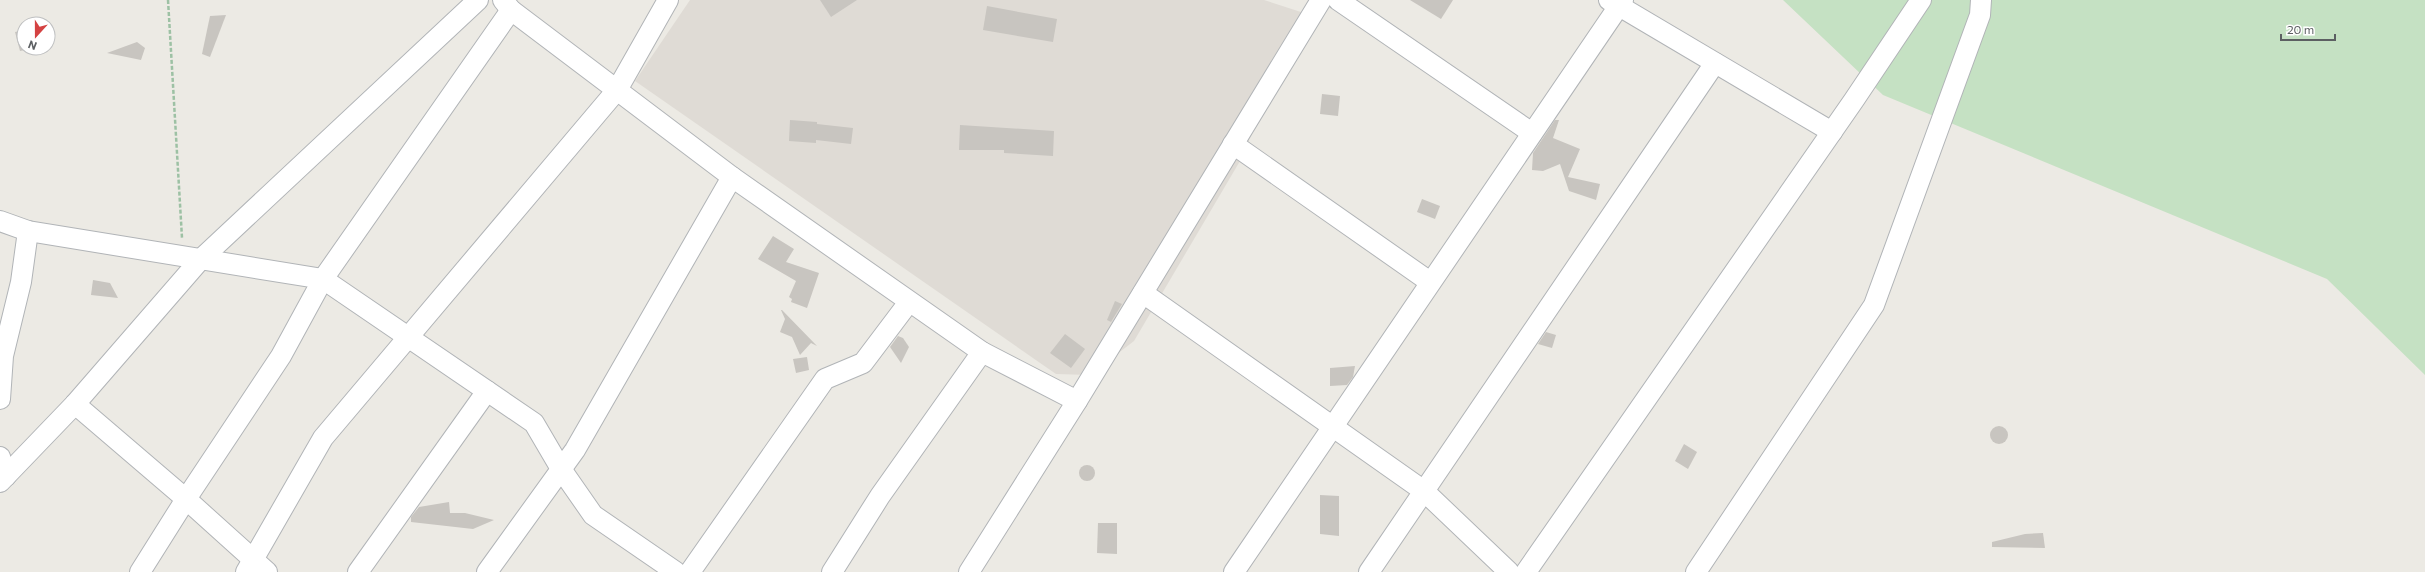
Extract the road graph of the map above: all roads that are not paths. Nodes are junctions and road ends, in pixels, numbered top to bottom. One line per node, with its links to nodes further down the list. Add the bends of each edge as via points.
1 (478, 0): 17 (street)
2 (668, 0): 10 (street)
3 (1321, 0): 13 (street)
4 (1338, 0): 12 (street)
5 (1921, 0): 11 (street)
6 (1981, 0): 46 (street, via 1980,15 1874,305)
7 (1617, 2): 9 (street); 12 (street)
8 (507, 5): 10 (street); 18 (street)
9 (1715, 63): 11 (street); 32 (street)
10 (617, 90): 14 (street); 22 (street)
11 (1832, 132): 45 (street)
12 (1532, 133): 19 (street)
13 (1233, 144): 19 (street); 20 (street)
14 (732, 177): 21 (street); 30 (street, via 579,443)
15 (0, 221): 16 (street)
16 (28, 231): 17 (street); 25 (street, via 21,282 3,356)
17 (191, 258): 18 (street); 27 (street)
18 (323, 279): 22 (street); 33 (street, via 281,356)
19 (1430, 282): 28 (street)
20 (1143, 293): 26 (street); 28 (street)
21 (909, 302): 23 (street); 39 (street, via 863,363 825,379)
22 (408, 337): 24 (street); 34 (street, via 324,438)
23 (982, 352): 26 (street); 40 (street, via 880,496)
24 (487, 391): 30 (street, via 534,423); 36 (street)
25 (0, 399)
26 (1077, 401): 41 (street)
27 (75, 404): 31 (street); 33 (street)
28 (1332, 426): 32 (street); 42 (street)
29 (0, 457): 31 (street)
30 (561, 469): 37 (street); 38 (street, via 593,515)
31 (3, 479)
32 (1424, 491): 43 (street); 44 (street)
33 (186, 499): 34 (street); 35 (street)
34 (255, 568)
35 (140, 572)
36 (358, 572)
37 (487, 572)
38 (676, 572)
39 (690, 572)
40 (832, 572)
41 (969, 572)
42 (1234, 572)
43 (1369, 572)
44 (1510, 572)
45 (1526, 572)
46 (1696, 572)

